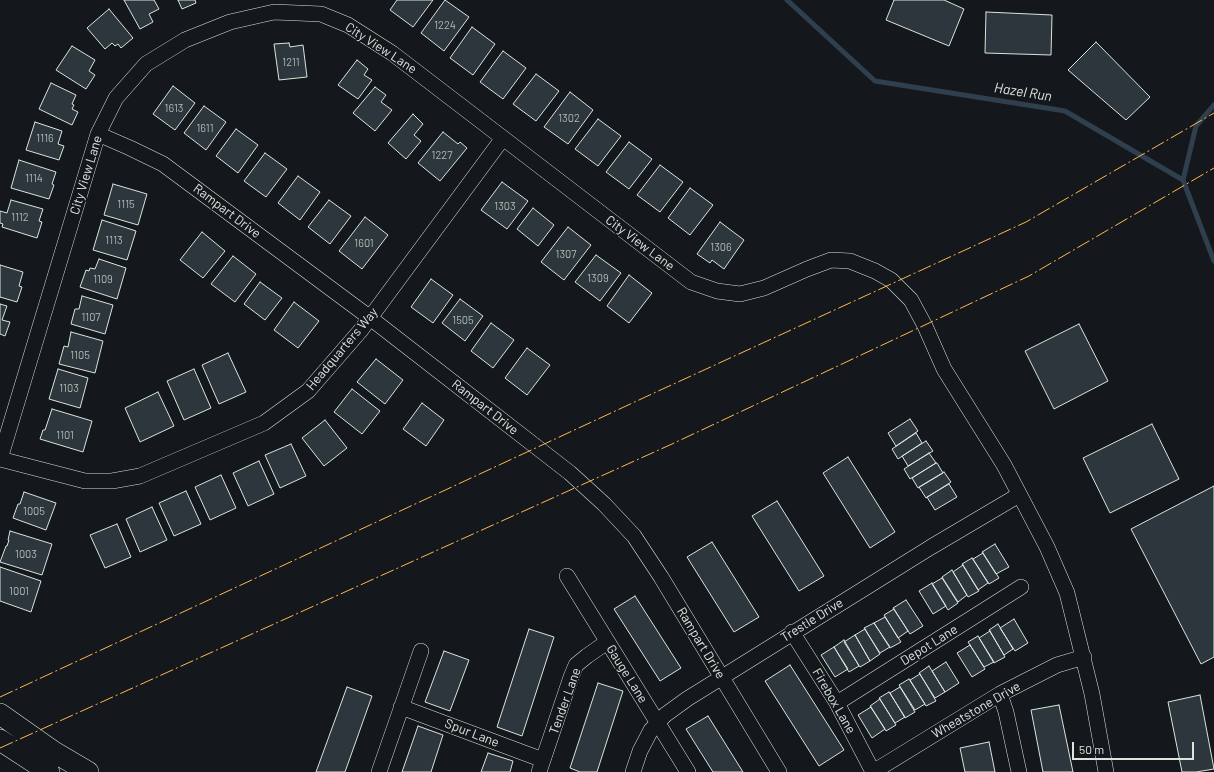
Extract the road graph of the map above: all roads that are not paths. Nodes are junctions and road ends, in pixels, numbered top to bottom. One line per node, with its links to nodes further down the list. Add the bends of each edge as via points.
1 (98, 134): 2 (street, City View Lane, via 116,98 146,64 185,40 230,22 274,12 321,14 348,25 392,52); 3 (street, Rampart Drive, via 163,164); 4 (street, City View Lane)
2 (503, 138): 3 (street, Headquarters Way); 5 (street, City View Lane, via 691,282 717,291 740,294 764,288 831,260 850,261 891,280 911,300 944,369 1004,465)
3 (369, 317): 4 (street, Headquarters Way, via 361,330 308,391 264,422 140,476 112,481 85,480); 12 (street, Rampart Drive, via 570,473 604,504 634,536 662,577)
4 (0, 459)
5 (1019, 495): 8 (street, Trestle Drive); 11 (street, via 1047,547 1067,593)
6 (567, 576): 9 (street, Gauge Lane)
7 (1021, 587): 14 (street, Depot Lane)
8 (792, 632): 12 (street, Trestle Drive); 14 (street, Firebox Lane)
9 (607, 642): 17 (street, Gauge Lane); 19 (street, Tender Lane, via 576,665)
10 (421, 650): 15 (street)
11 (1084, 657): 13 (street, Wheatstone Drive, via 1058,665); 28 (street)
12 (721, 678): 17 (street, Trestle Drive, via 687,699); 25 (street, Rampart Drive)
13 (1000, 694): 26 (street, Wheatstone Drive); 27 (street)
14 (837, 702): 26 (street, Firebox Lane)
15 (401, 707): 19 (street, Spur Lane); 22 (street)
16 (0, 714): 21 (main road, via 54,752)
17 (658, 723): 23 (street, Trestle Drive, via 645,740); 24 (street, Gauge Lane)
18 (0, 740): 20 (main road)
19 (541, 766)
20 (48, 772)
21 (88, 772)
22 (379, 772)
23 (633, 772)
24 (688, 772)
25 (779, 772)
26 (873, 772)
27 (1019, 772)
28 (1106, 772)

